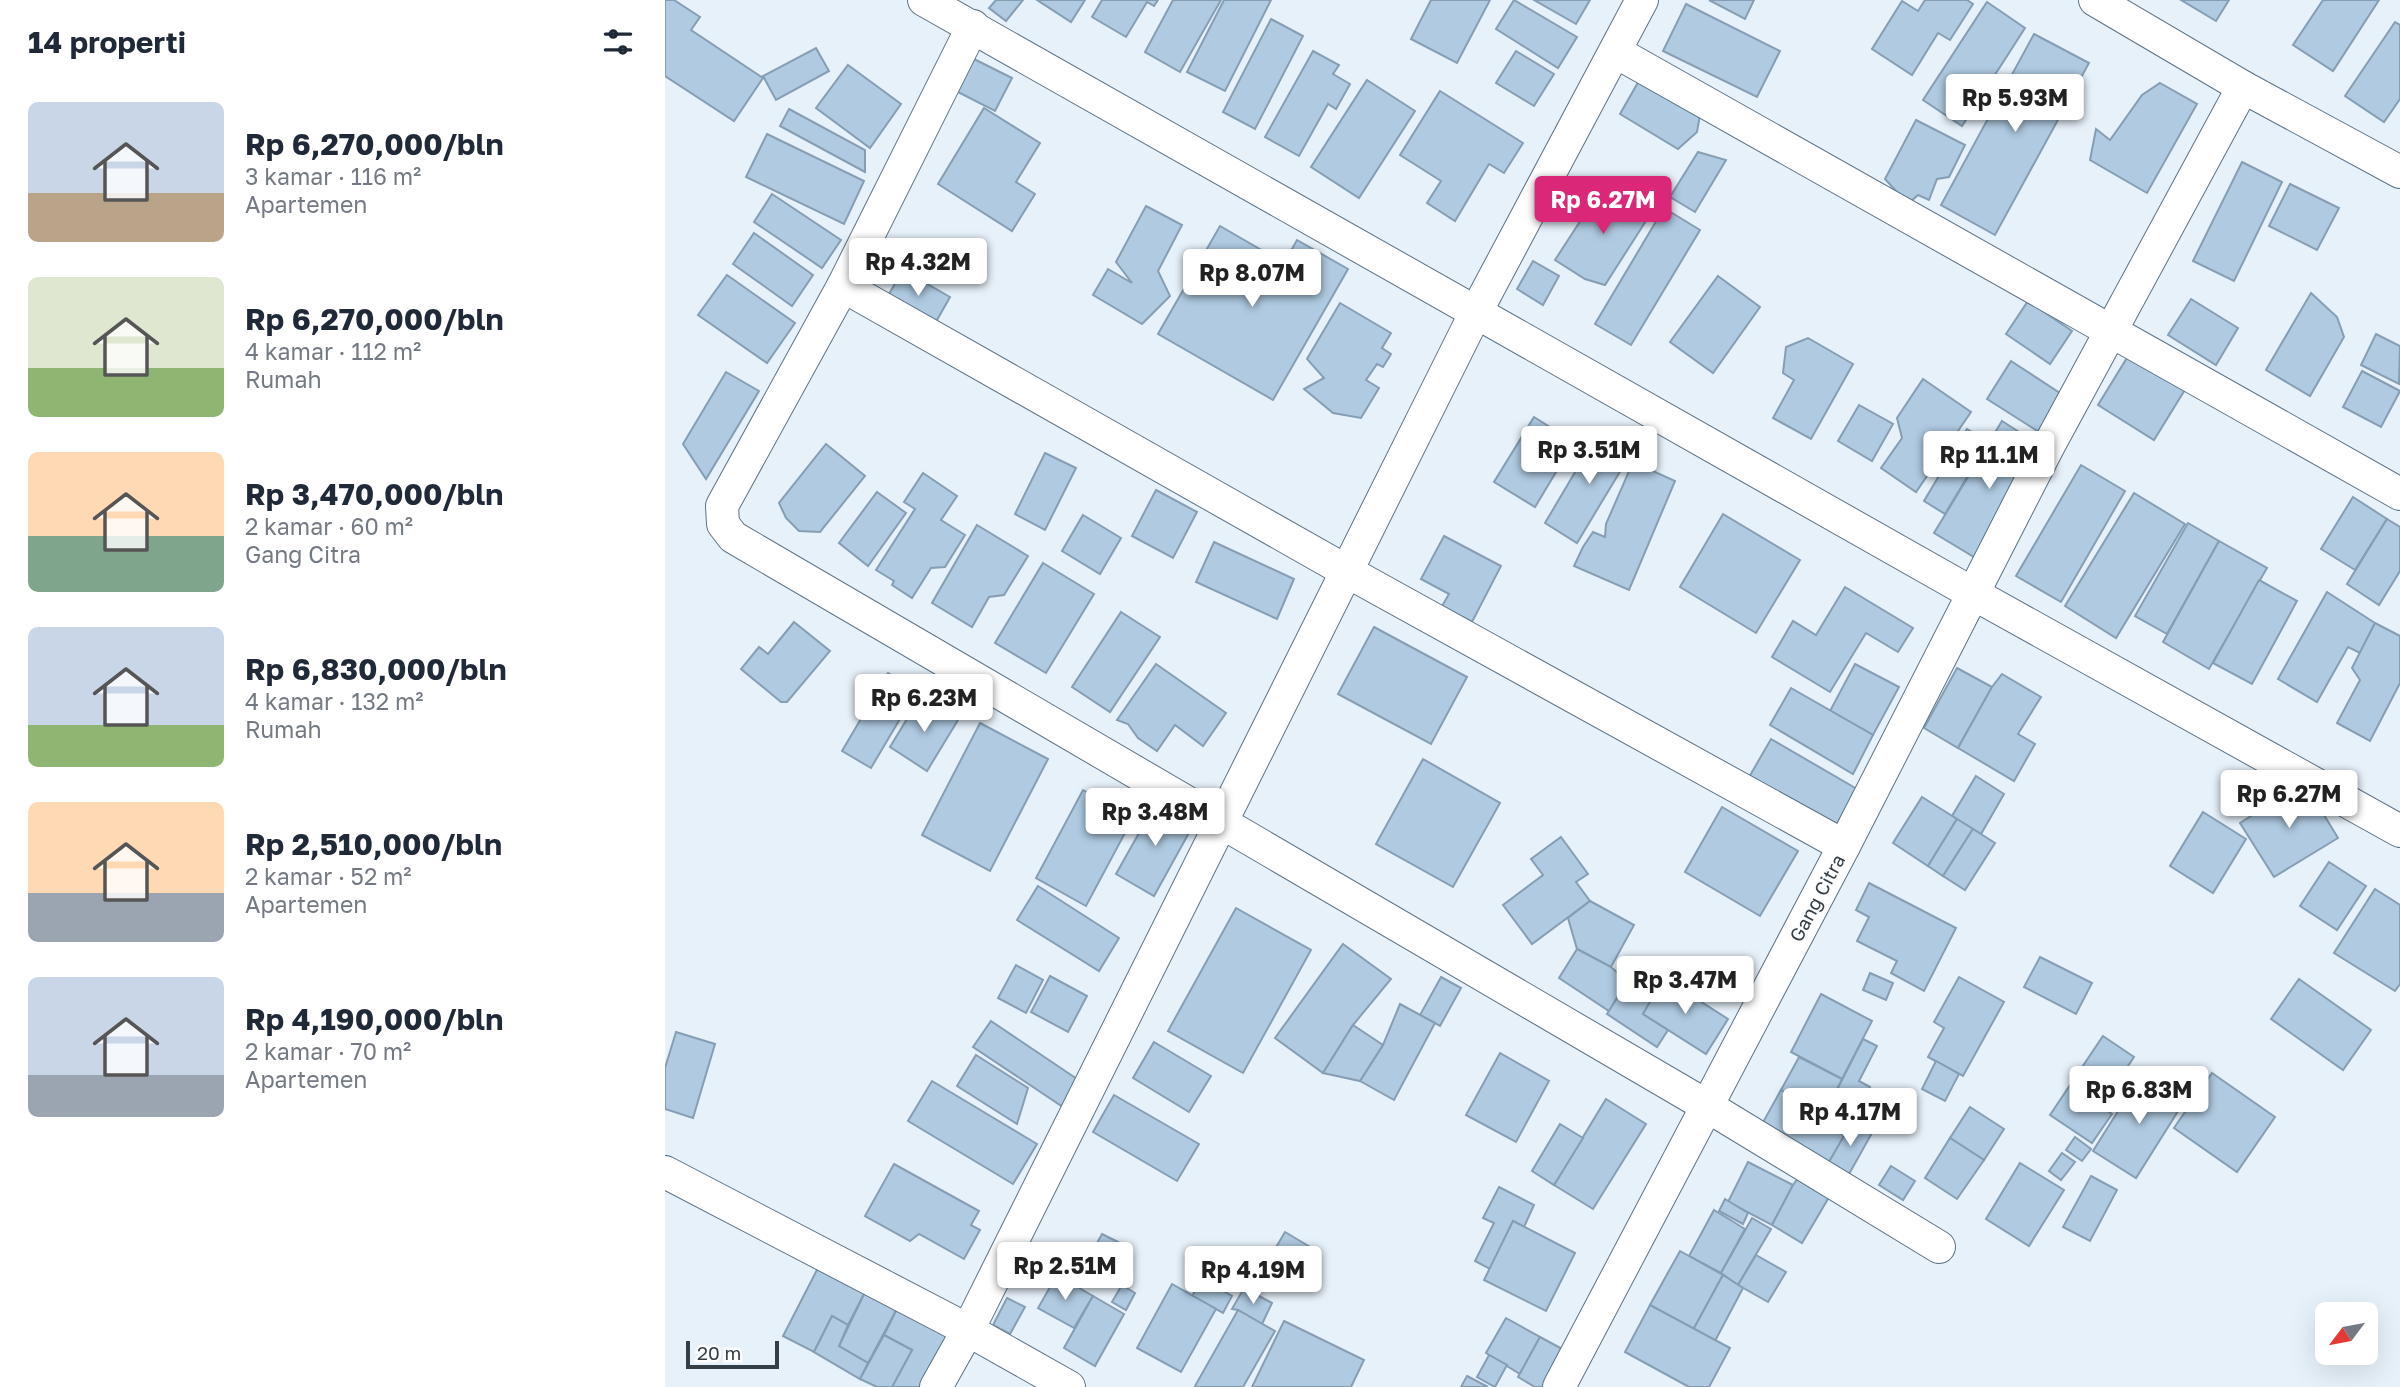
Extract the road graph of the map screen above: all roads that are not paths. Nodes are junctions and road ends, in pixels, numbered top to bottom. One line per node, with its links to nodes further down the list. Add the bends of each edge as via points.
1 (924, 0): 4 (street)
2 (1642, 0): 5 (street)
3 (2095, 0): 6 (street)
4 (973, 26): 8 (street); 9 (street)
5 (1616, 52): 9 (street); 10 (street)
6 (2243, 87): 7 (street); 10 (street, Gang Citra)
7 (2400, 172)
8 (843, 286): 12 (street); 14 (street, via 722,506 723,524 733,537)
9 (1476, 312): 12 (street); 13 (street)
10 (2112, 332): 11 (street); 13 (street, Gang Citra)
11 (2400, 494)
12 (1348, 572): 14 (street); 16 (street)
13 (1972, 593): 15 (street); 16 (street, Gang Citra)
14 (1220, 821): 17 (street); 20 (street)
15 (2400, 831)
16 (1844, 846): 17 (street, Gang Citra)
17 (1707, 1106): 19 (street); 23 (street, Gang Citra)
18 (665, 1172): 20 (street)
19 (1939, 1247)
20 (968, 1330): 21 (street); 22 (street)
21 (936, 1387)
22 (1069, 1387)
23 (1559, 1387)

